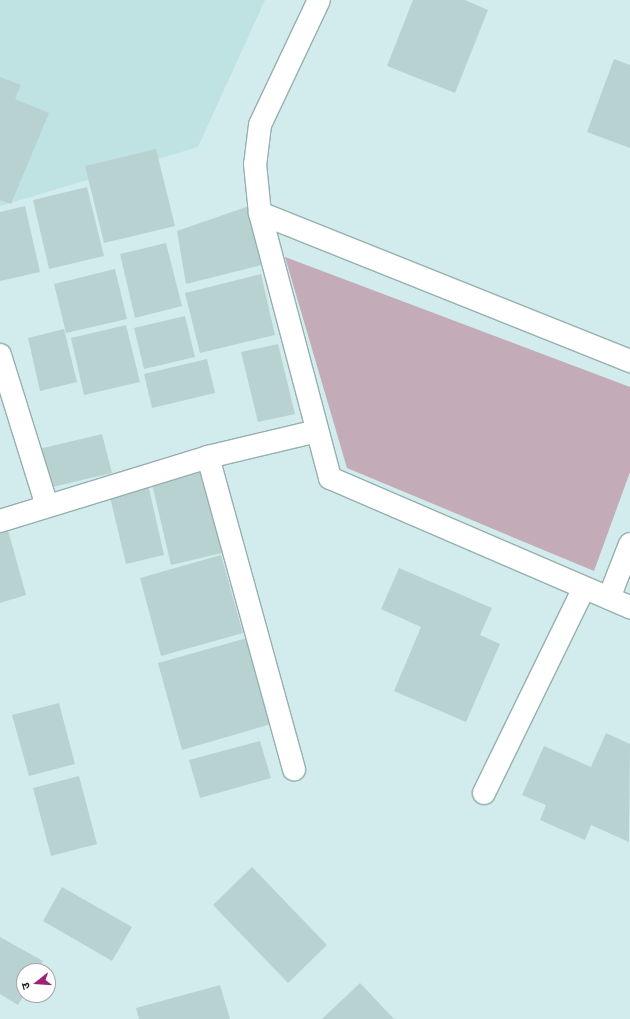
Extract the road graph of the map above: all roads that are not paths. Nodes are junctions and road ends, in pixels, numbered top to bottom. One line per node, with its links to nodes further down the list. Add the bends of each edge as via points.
1 (320, 0): 2 (street, via 260,125 255,164)
2 (260, 213): 4 (street); 5 (street)
3 (0, 355): 7 (street)
4 (630, 360)
5 (317, 431): 6 (street); 10 (street, via 330,478)
6 (208, 457): 7 (street); 13 (street)
7 (47, 506): 8 (street)
8 (0, 521)
9 (630, 544): 11 (street)
10 (584, 588): 11 (street); 14 (street)
11 (609, 598): 12 (street)
12 (630, 607)
13 (294, 769)
14 (484, 793)

